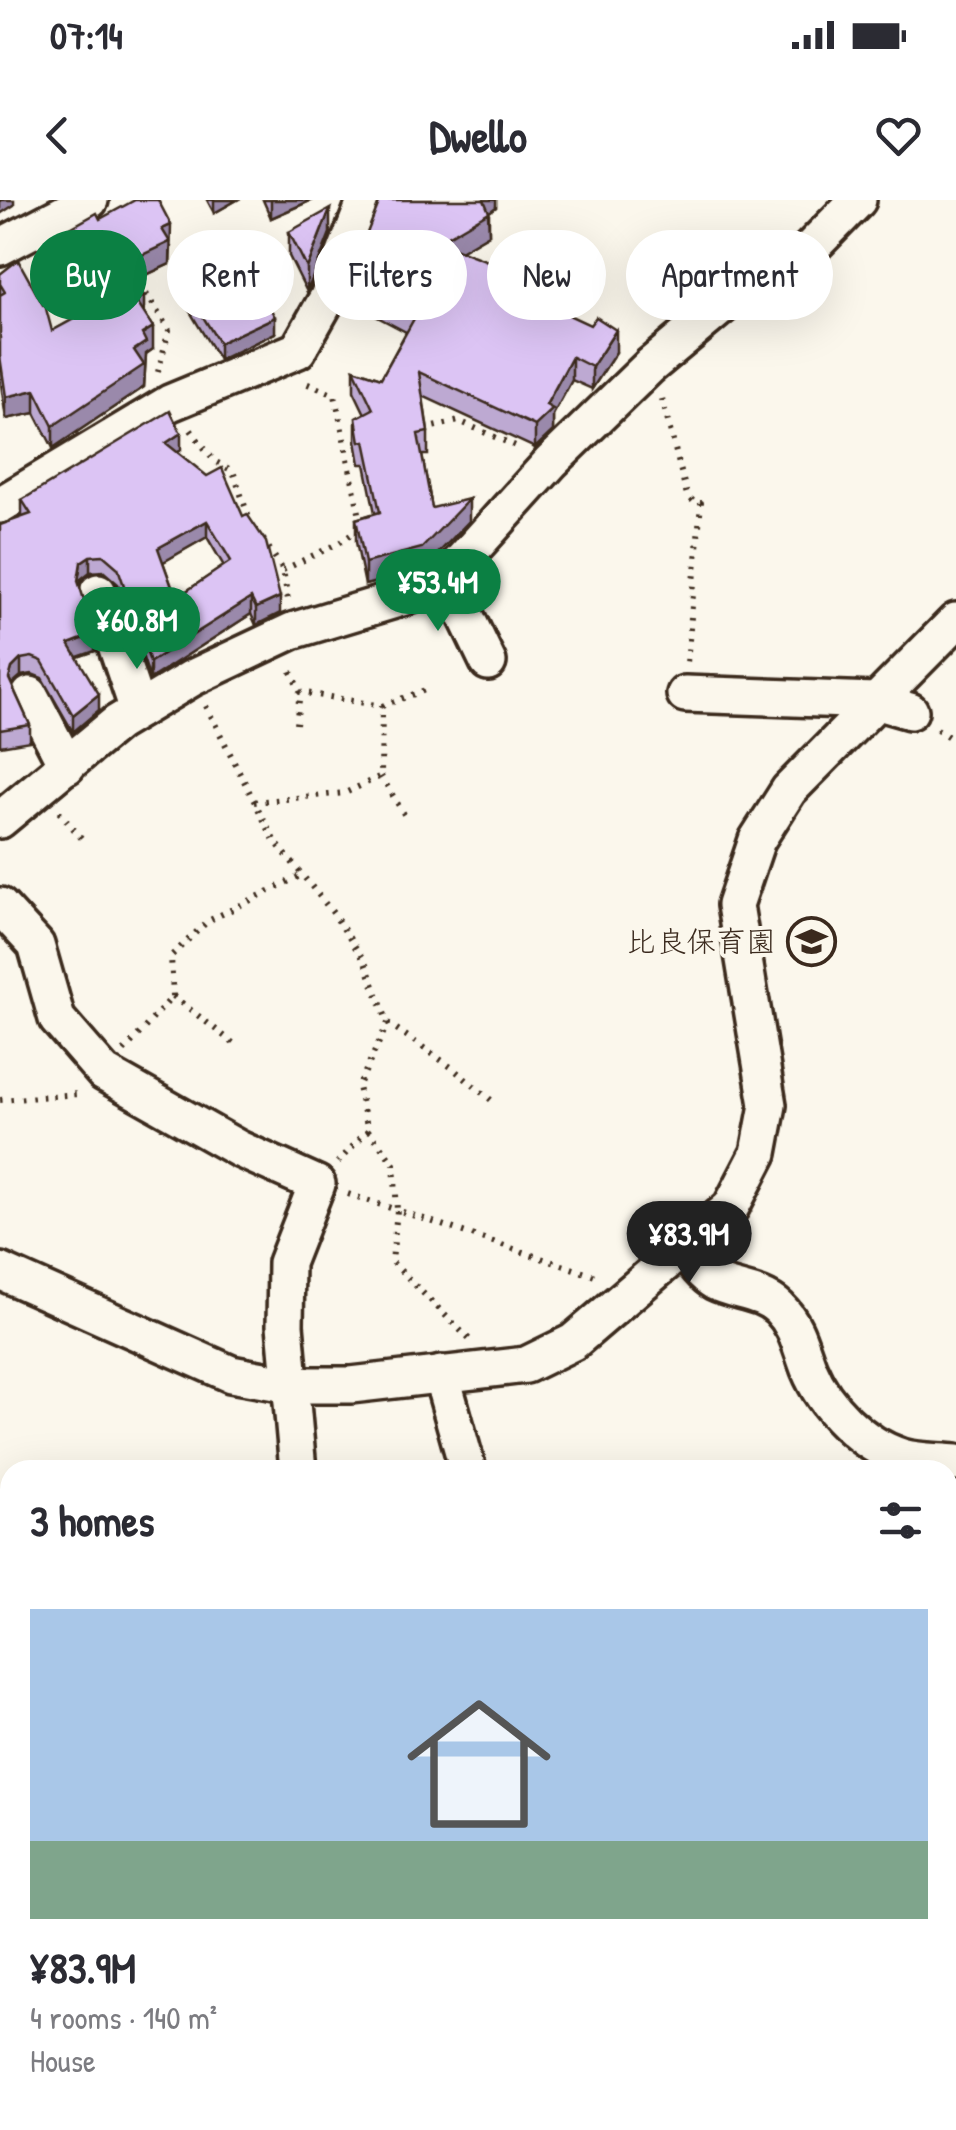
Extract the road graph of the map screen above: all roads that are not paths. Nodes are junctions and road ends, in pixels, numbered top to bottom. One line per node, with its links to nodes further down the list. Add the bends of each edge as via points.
1 (90, 200): 4 (street)
2 (366, 200): 5 (street, via 328,297 298,350 170,403)
3 (858, 200): 6 (street, via 803,256 734,296 656,382 551,462)
4 (0, 248)
5 (0, 505)
6 (447, 577): 9 (street); 13 (street, via 438,586 284,635)
7 (98, 592): 13 (street)
8 (956, 621): 12 (street)
9 (488, 662)
10 (684, 694): 12 (street)
11 (30, 695): 15 (street)
12 (875, 700): 14 (street); 18 (street, via 789,790 752,856 735,905 768,1105 759,1153 731,1207)
13 (138, 710): 15 (street)
14 (910, 710)
15 (67, 766): 16 (street)
16 (0, 820)
17 (0, 906): 21 (street, via 36,945 57,1020 104,1073 238,1149 318,1184 286,1263)
18 (684, 1248): 20 (street, via 573,1342 526,1365); 24 (street, via 716,1282 774,1304 794,1324 829,1406 901,1457)
19 (0, 1271): 21 (street, via 232,1374)
20 (441, 1374): 21 (street, via 351,1386); 23 (street)
21 (292, 1385): 22 (street)
22 (297, 1460)
23 (465, 1460)
24 (928, 1460)

